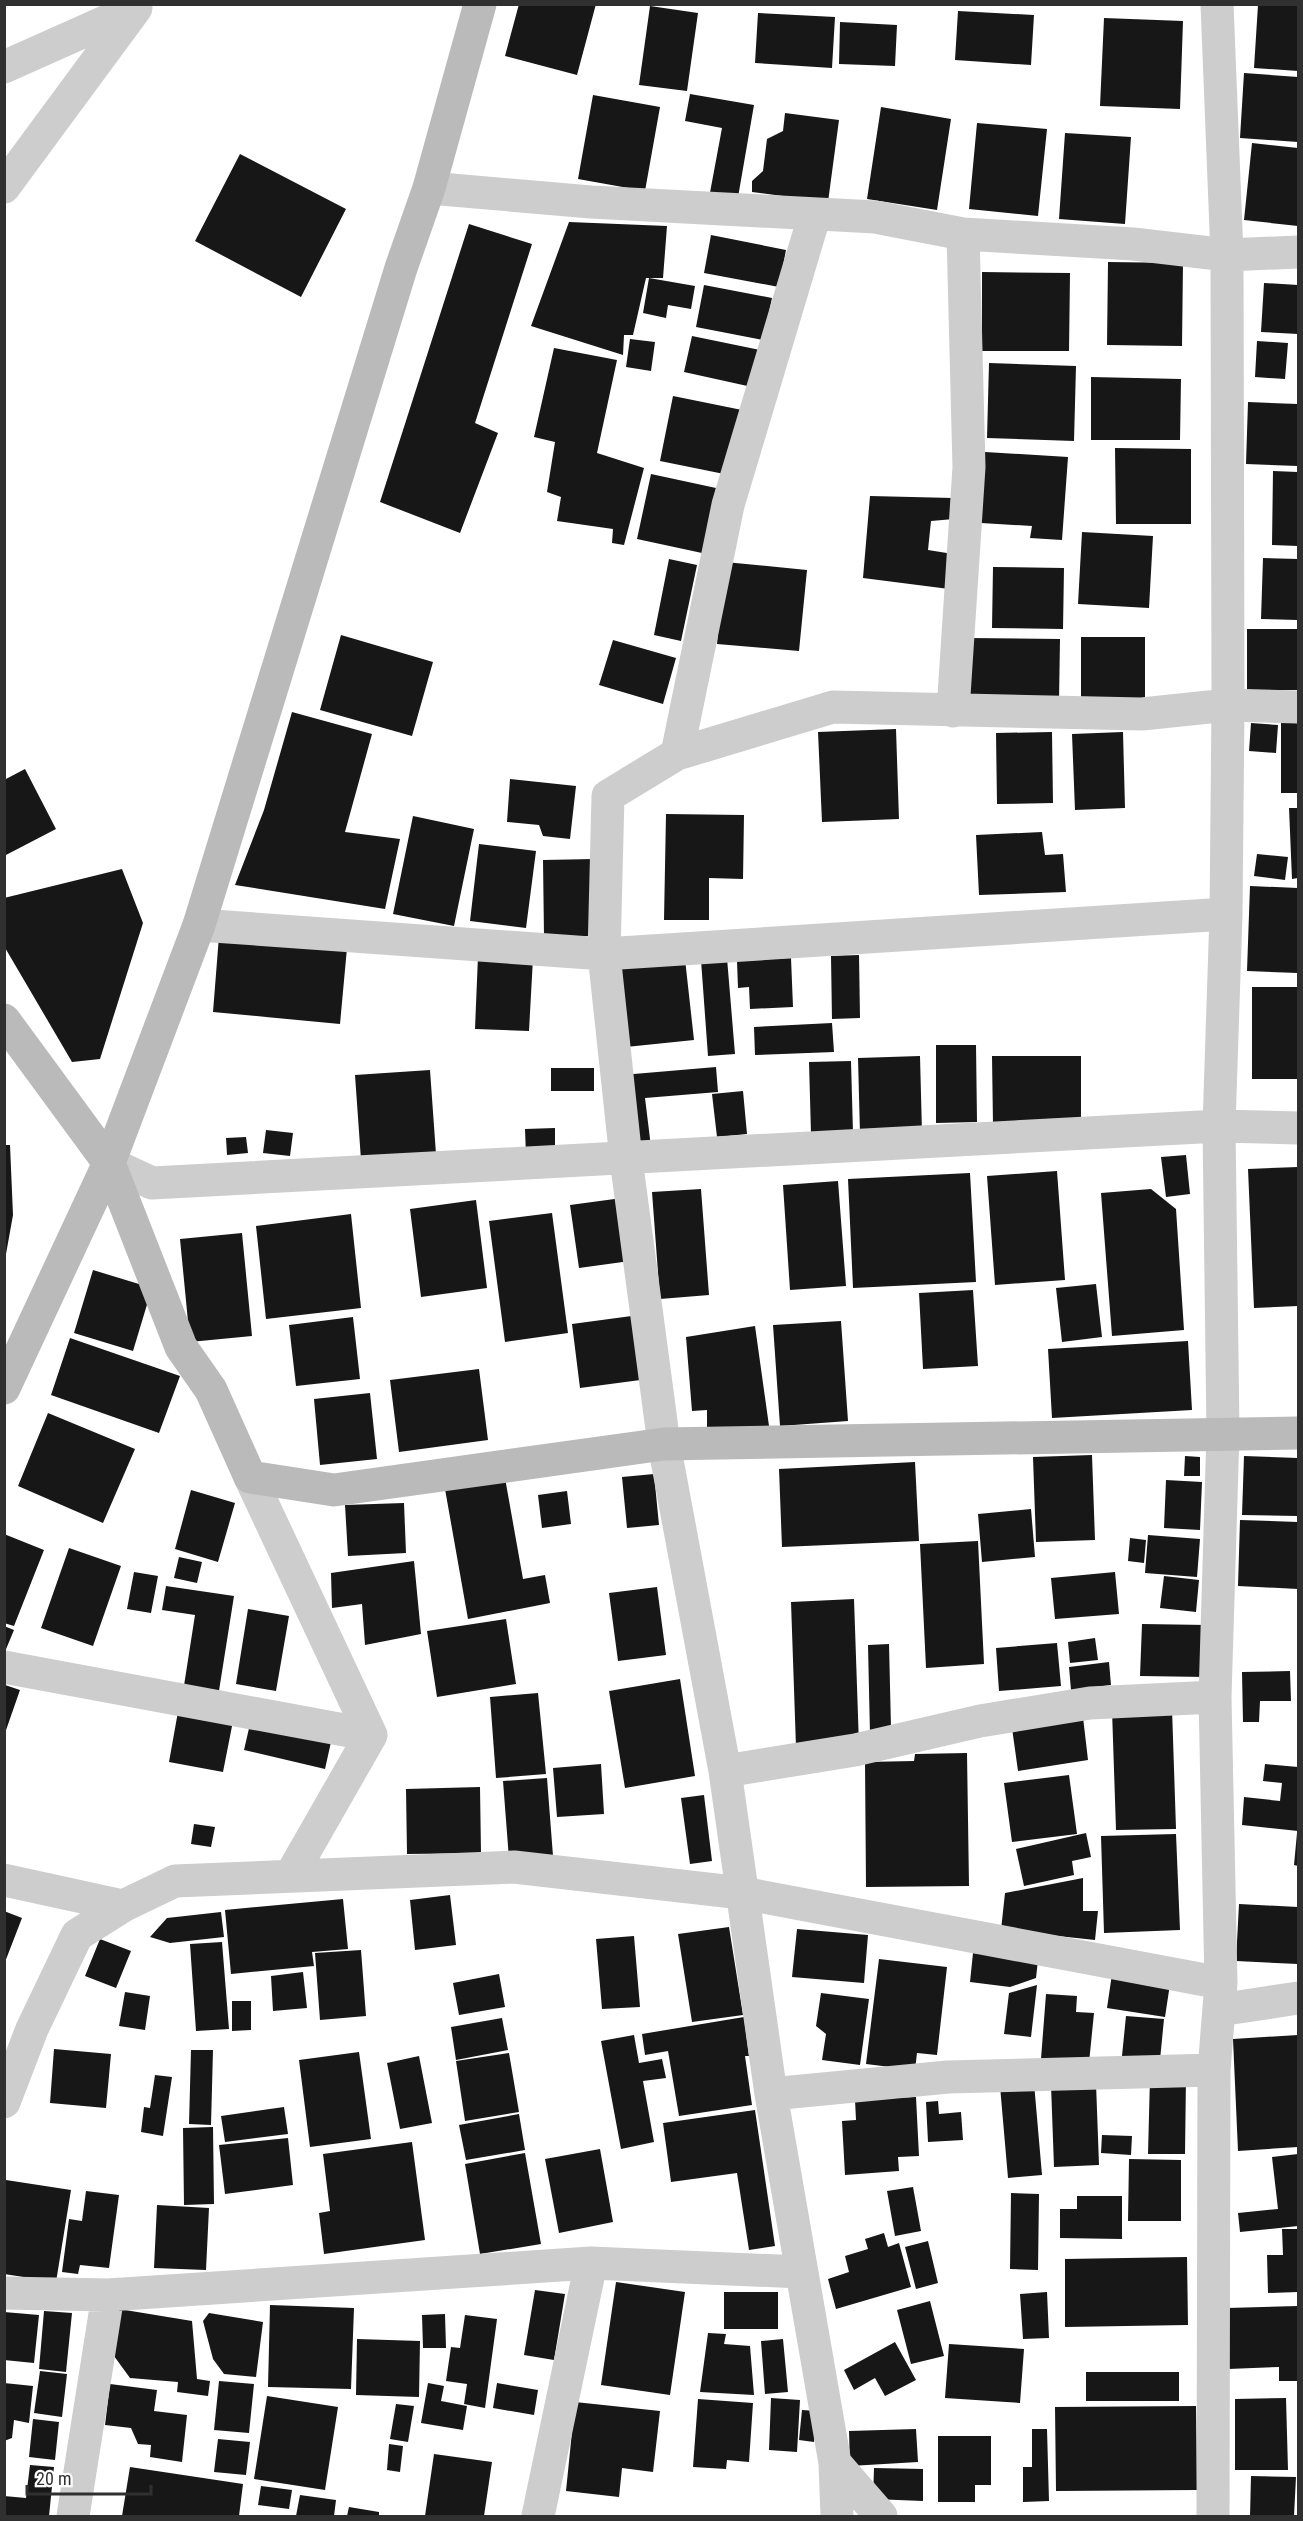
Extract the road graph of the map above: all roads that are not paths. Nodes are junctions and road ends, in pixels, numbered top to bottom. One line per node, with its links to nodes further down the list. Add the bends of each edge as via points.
1 (480, 4): 6 (street)
2 (1217, 4): 10 (street)
3 (137, 6): 4 (street); 5 (street)
4 (4, 67)
5 (4, 187)
6 (429, 188): 7 (street, via 591,202); 16 (street)
7 (815, 214): 8 (street, via 875,217); 14 (street, via 728,505)
8 (963, 234): 10 (street, via 1133,244); 13 (street, via 969,467)
9 (1299, 252): 10 (street)
10 (1227, 255): 11 (street)
11 (1228, 705): 12 (street); 13 (street, via 1142,714); 15 (street)
12 (1299, 707)
13 (953, 711): 14 (street, via 833,707)
14 (677, 754): 17 (street, via 608,796)
15 (1226, 914): 17 (street); 19 (street)
16 (199, 925): 17 (street); 22 (street)
17 (604, 954): 21 (street)
18 (4, 1020): 22 (street)
19 (1219, 1126): 20 (street); 21 (street); 24 (street)
20 (1299, 1128)
21 (626, 1159): 22 (street, via 152,1184); 26 (street)
22 (109, 1163): 23 (street); 27 (street, via 181,1347 211,1390)
23 (4, 1388)
24 (1223, 1433): 25 (street); 26 (street); 29 (street)
25 (1299, 1433)
26 (664, 1444): 27 (street, via 334,1490); 31 (street)
27 (250, 1478): 30 (street)
28 (4, 1667): 30 (street)
29 (1215, 1697): 31 (street, via 1090,1703 980,1721 855,1750); 36 (street)
30 (371, 1735): 32 (street)
31 (725, 1771): 34 (street)
32 (291, 1875): 34 (street, via 514,1867); 35 (street, via 175,1881)
33 (4, 1880): 35 (street)
34 (742, 1893): 36 (street); 39 (street)
35 (123, 1906): 40 (street, via 77,1935 32,2029)
36 (1220, 1997): 37 (street); 38 (street)
37 (1299, 1998)
38 (1214, 2070): 39 (street, via 948,2077); 50 (street)
39 (771, 2094): 42 (street)
40 (4, 2102)
41 (591, 2263): 42 (street); 44 (street); 47 (street)
42 (801, 2272): 45 (street)
43 (4, 2293): 44 (street)
44 (108, 2295): 46 (street)
45 (834, 2463): 48 (street); 49 (street)
46 (73, 2517)
47 (538, 2517)
48 (837, 2517)
49 (881, 2517)
50 (1213, 2517)

